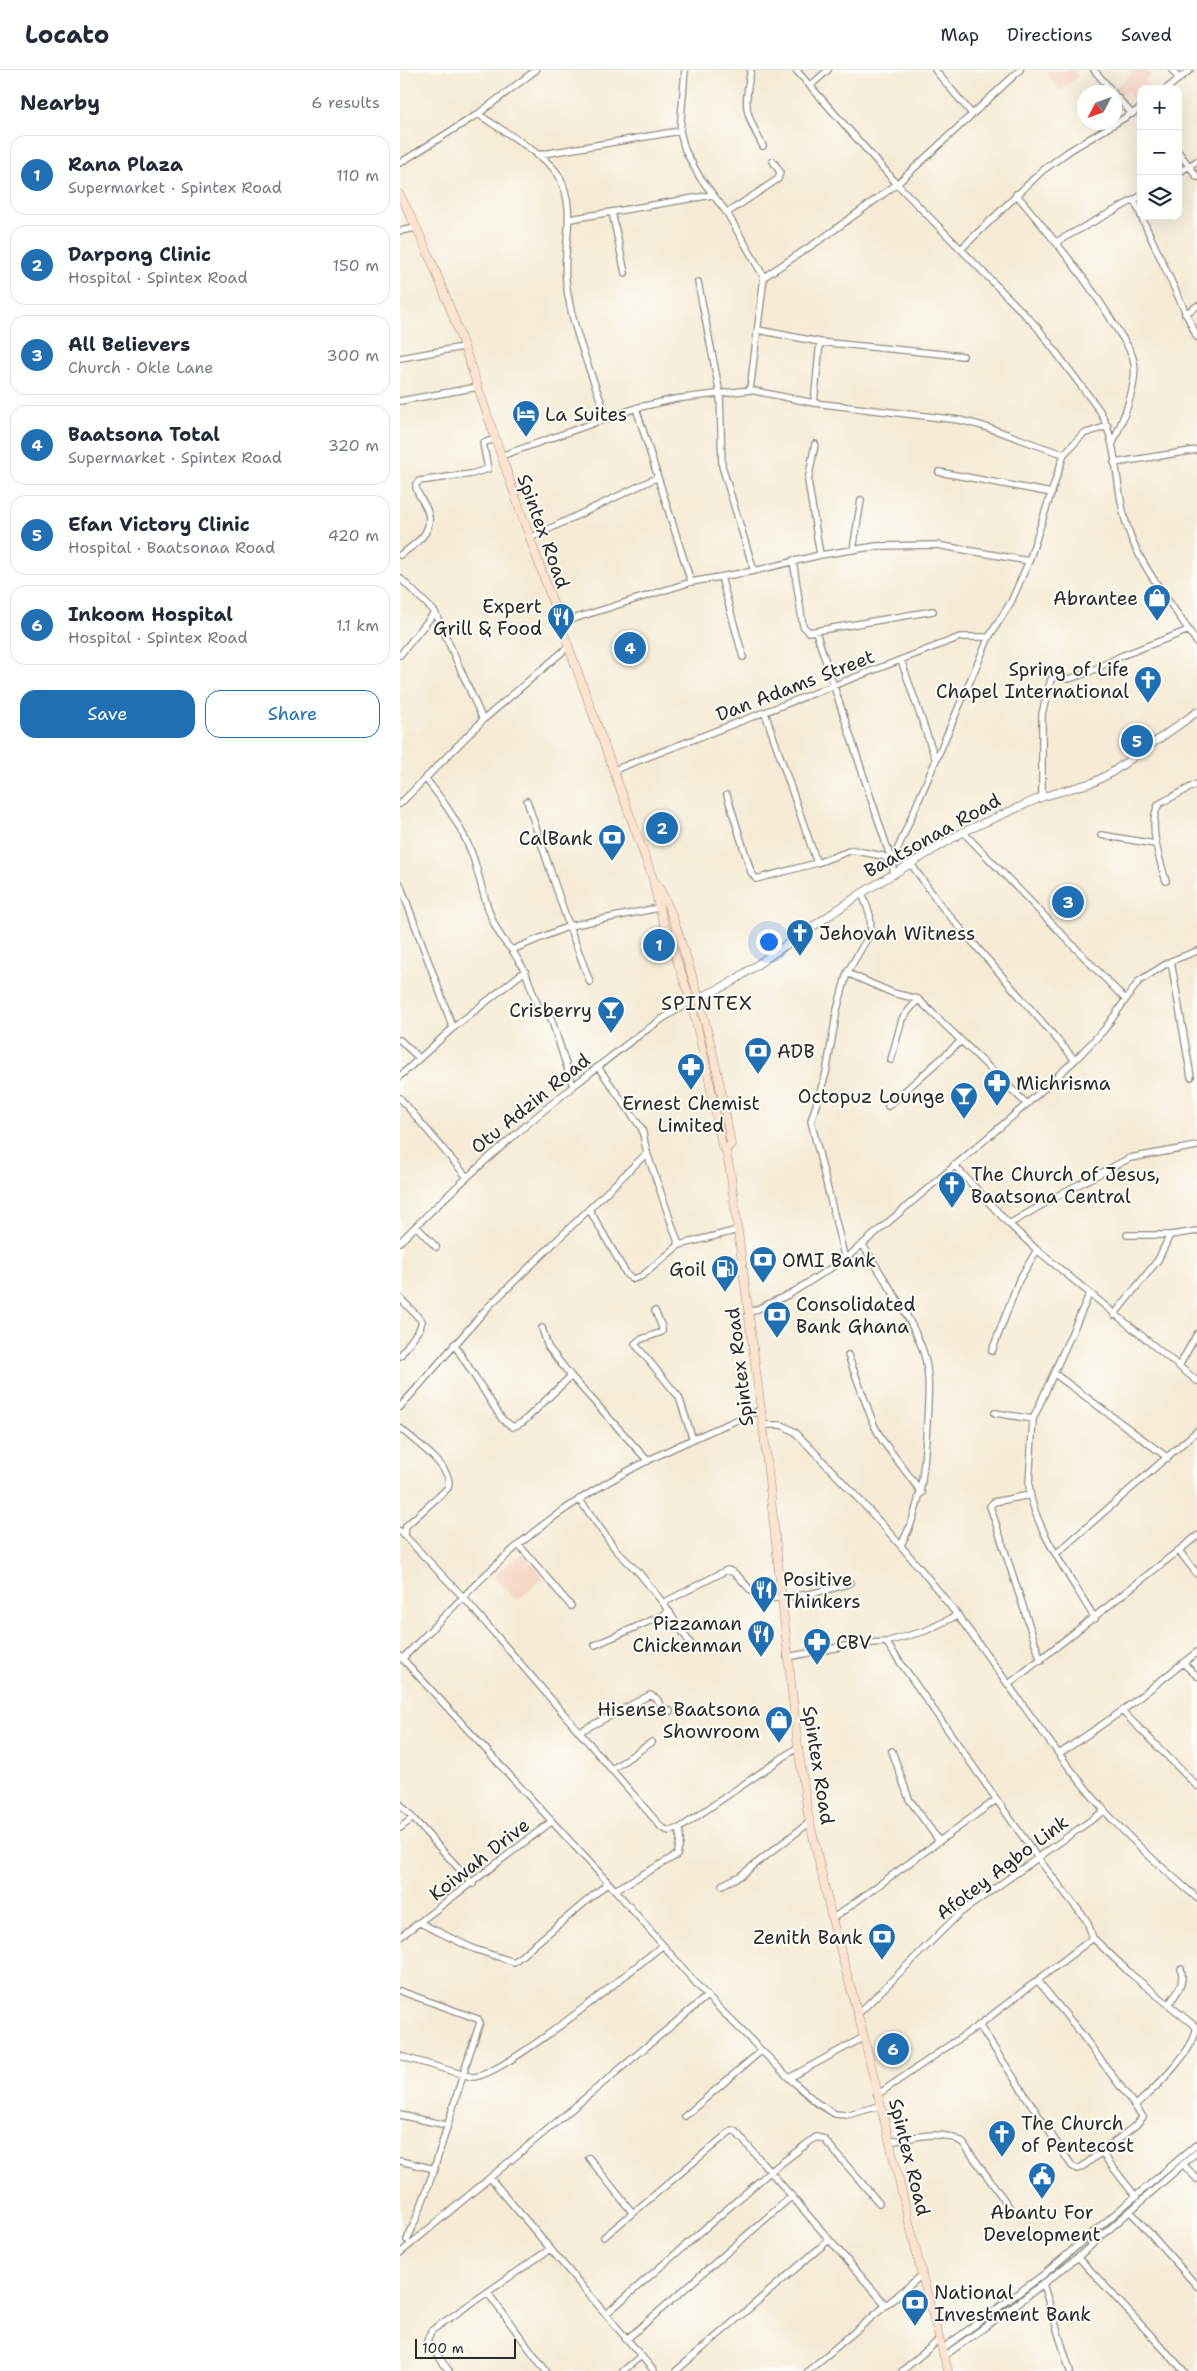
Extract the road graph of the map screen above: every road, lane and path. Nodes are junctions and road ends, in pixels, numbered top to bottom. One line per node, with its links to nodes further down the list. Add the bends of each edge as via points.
1 (536, 70): 17 (street)
2 (685, 70): 20 (street)
3 (751, 70): 21 (street, via 745,104 748,119)
4 (796, 70): 14 (street)
5 (828, 70): 14 (street)
6 (935, 70): 18 (street)
7 (1094, 70): 12 (street)
8 (1172, 70): 11 (street)
9 (1190, 70): 11 (street)
10 (1018, 71): 18 (street)
11 (1179, 79): 13 (street)
12 (1107, 85)
13 (1171, 85)
14 (810, 86): 30 (street)
15 (1122, 102): 19 (street)
16 (1137, 111): 19 (street)
17 (478, 114): 22 (street); 26 (street)
18 (972, 114): 30 (street)
19 (1132, 114): 31 (street, via 1069,151)
20 (680, 131): 22 (street); 33 (street, via 690,161)
21 (762, 146)
22 (537, 155): 39 (street, via 550,164 558,176)
23 (1182, 157): 27 (street)
24 (773, 161): 38 (street, via 780,172 778,179)
25 (1197, 161): 27 (street)
26 (400, 163)
27 (1189, 167): 28 (street); 29 (street)
28 (1182, 171)
29 (1197, 177)
30 (897, 184): 44 (street); 46 (street)
31 (1016, 194): 43 (street); 44 (street)
32 (400, 195): 41 (main road, Spintex Road)
33 (712, 195): 37 (street); 38 (street)
34 (1137, 198): 35 (street)
35 (1134, 200): 36 (street); 43 (street)
36 (1137, 207)
37 (612, 212): 39 (street); 45 (street)
38 (727, 213): 46 (street)
39 (570, 219): 62 (street, via 566,280 572,312)
40 (1143, 220): 49 (street)
41 (416, 228): 42 (street); 53 (main road, Spintex Road)
42 (400, 231)
43 (1056, 242): 65 (street, via 1102,304 1134,361 1125,415)
44 (961, 249): 63 (street, via 1037,327)
45 (626, 272)
46 (764, 277): 50 (street)
47 (698, 282): 58 (street)
48 (1197, 306): 49 (street)
49 (1185, 314): 51 (street)
50 (758, 330): 52 (street); 57 (street)
51 (1197, 337)
52 (820, 342): 54 (street); 60 (street)
53 (463, 347): 55 (street); 56 (main road, Spintex Road)
54 (963, 356)
55 (400, 358)
56 (478, 387): 59 (street); 64 (main road, Spintex Road)
57 (750, 390): 58 (street); 60 (street)
58 (720, 394): 61 (street); 81 (street, via 722,466)
59 (400, 401)
60 (814, 404): 68 (street, via 975,423 1027,444)
61 (636, 408): 62 (street); 72 (street)
62 (607, 419): 69 (street)
63 (1108, 426): 65 (street); 68 (street, via 1075,439)
64 (495, 439): 69 (main road, Spintex Road); 77 (street, via 483,443 488,469 416,484 417,492 430,511 430,523 422,538)
65 (1113, 443): 70 (street)
66 (815, 444): 78 (street, via 808,481)
67 (1197, 450): 70 (street)
68 (1064, 454): 73 (street)
69 (501, 456): 75 (main road, Spintex Road)
70 (1114, 463): 88 (street, via 1128,530 1139,555)
71 (938, 472): 73 (street)
72 (656, 478): 75 (street); 84 (street)
73 (1052, 492): 80 (street)
74 (861, 500): 76 (street)
75 (530, 538): 87 (main road, Spintex Road)
76 (853, 550): 78 (street); 80 (street, via 937,545)
77 (400, 554)
78 (820, 555): 79 (street)
79 (793, 560): 81 (street); 89 (street, via 803,626 809,632)
80 (1029, 561): 90 (street, via 1011,602)
81 (754, 570): 82 (street)
82 (721, 577): 84 (street); 94 (street)
83 (400, 578): 86 (street)
84 (691, 582): 87 (street)
85 (933, 611): 89 (street)
86 (435, 612): 93 (street); 99 (street)
87 (560, 624): 92 (main road, Spintex Road)
88 (1189, 630): 91 (street); 105 (street, via 1087,673 1051,679 1042,714)
89 (816, 632): 96 (street)
90 (989, 637): 95 (street, Dan Adams Street, via 960,637); 100 (street)
91 (1197, 643)
92 (568, 648): 99 (street); 101 (main road, Spintex Road)
93 (400, 654)
94 (743, 657)
95 (900, 660): 96 (street, Dan Adams Street); 100 (street)
96 (834, 686): 98 (street, Dan Adams Street); 111 (street)
97 (1197, 712): 105 (street, Baatsonaa Road, via 1111,774)
98 (765, 713): 101 (street, Dan Adams Street); 112 (street)
99 (483, 720): 102 (street)
100 (935, 758): 111 (street)
101 (614, 770): 115 (main road, Spintex Road)
102 (424, 778): 107 (street); 121 (street, via 442,798 460,829 498,932)
103 (1197, 784): 110 (street, via 1159,804)
104 (727, 795): 112 (street, via 753,876 762,878)
105 (1042, 796): 108 (street, Baatsonaa Road)
106 (527, 801): 120 (street)
107 (400, 804)
108 (963, 832): 113 (street, Baatsonaa Road); 129 (street)
109 (1101, 835): 110 (street)
110 (1155, 844): 116 (street)
111 (892, 862): 112 (street, via 859,850); 114 (street)
112 (817, 863)
113 (912, 864): 114 (street, Baatsonaa Road); 136 (street, via 942,907)
114 (894, 875): 118 (street, Baatsonaa Road)
115 (653, 879): 119 (main road, Spintex Road); 127 (main road, Spintex Road, via 666,899)
116 (1166, 881)
117 (400, 884): 131 (street)
118 (862, 893): 125 (street, via 870,915 870,932); 127 (street, Baatsonaa Road, via 729,984)
119 (658, 908): 120 (street); 130 (main road, Spintex Road)
120 (569, 926): 121 (street); 126 (street)
121 (512, 950): 124 (street)
122 (1197, 951): 123 (street)
123 (1171, 961): 129 (street, via 1139,981); 139 (street)
124 (525, 971): 131 (street); 140 (street, via 537,1004 551,1018)
125 (847, 973): 128 (street, via 893,993); 161 (street, via 826,1073 811,1121)
126 (590, 982)
127 (700, 998): 130 (street, Baatsonaa Road); 145 (main road, Spintex Road, via 721,1084 731,1144)
128 (918, 999): 133 (street); 135 (street, via 902,1019)
129 (1125, 999): 136 (street, via 1104,1030)
130 (690, 1002): 137 (street, Otu Adzin Road, via 658,1021); 145 (main road, Spintex Road, via 722,1146)
131 (453, 1028): 134 (street)
132 (400, 1040): 134 (street)
133 (961, 1041): 142 (street); 143 (street)
134 (419, 1058): 138 (street)
135 (891, 1060)
136 (1075, 1060): 142 (street)
137 (598, 1067): 140 (street, Otu Adzin Road); 146 (street, via 642,1129)
138 (400, 1076)
139 (1191, 1077)
140 (573, 1086): 148 (street, Otu Adzin Road)
141 (400, 1098): 148 (street)
142 (1027, 1104): 147 (street)
143 (888, 1106)
144 (1197, 1146): 150 (street, via 1130,1158 1112,1165)
145 (726, 1150): 152 (main road, Spintex Road)
146 (647, 1153): 149 (street); 157 (street)
147 (954, 1165): 150 (street); 158 (street)
148 (466, 1176): 151 (street, Otu Adzin Road)
149 (589, 1209): 157 (street, via 627,1275 632,1278 642,1276); 169 (street)
150 (1009, 1224): 160 (street)
151 (416, 1226): 156 (street, Otu Adzin Road); 159 (street)
152 (738, 1230): 157 (street); 165 (main road, Spintex Road)
153 (1197, 1230): 154 (street)
154 (1170, 1235): 155 (street); 166 (street, via 1158,1260)
155 (1127, 1236)
156 (400, 1242)
157 (679, 1245)
158 (863, 1245): 161 (street); 187 (street, via 916,1334 929,1375)
159 (436, 1247)
160 (1037, 1250): 162 (street); 170 (street, via 1019,1280)
161 (845, 1259): 165 (street, via 790,1294)
162 (1088, 1295): 166 (street); 174 (street)
163 (400, 1298): 172 (street, via 422,1321)
164 (655, 1311): 184 (street, via 662,1332 635,1344 679,1397)
165 (749, 1313): 178 (main road, Spintex Road)
166 (1114, 1316): 173 (street)
167 (542, 1328): 175 (street, via 548,1346)
168 (1197, 1334): 173 (street)
169 (454, 1344): 175 (street, via 508,1426 523,1422); 177 (street)
170 (992, 1350)
171 (848, 1355): 187 (street, via 882,1440)
172 (400, 1356)
173 (1179, 1366): 176 (street)
174 (1055, 1374): 180 (street); 185 (street)
175 (571, 1376): 186 (street)
176 (1197, 1381)
177 (400, 1408)
178 (761, 1410): 181 (main road, Spintex Road); 184 (street)
179 (995, 1413): 180 (street)
180 (1034, 1419): 188 (street)
181 (763, 1425): 194 (street, via 782,1425 795,1432); 199 (main road, Spintex Road)
182 (400, 1428): 191 (street, via 446,1469 450,1481 448,1488 406,1526)
183 (1197, 1430): 185 (street)
184 (692, 1438): 186 (street)
185 (1168, 1458): 196 (street)
186 (648, 1461): 189 (street)
187 (922, 1493): 194 (street)
188 (1030, 1494): 196 (street, via 1043,1530); 212 (street, via 994,1502 990,1506)
189 (579, 1499): 193 (street); 201 (street, via 616,1550)
190 (400, 1531): 191 (street)
191 (405, 1536): 200 (street)
192 (1197, 1536): 195 (street)
193 (519, 1545): 200 (street); 202 (street)
194 (901, 1545): 204 (street)
195 (1178, 1551): 197 (street); 205 (street)
196 (1057, 1553): 205 (street)
197 (1197, 1574)
198 (850, 1583): 199 (street, via 810,1594)
199 (782, 1596): 201 (street, via 757,1596 727,1570); 210 (main road, Spintex Road)
200 (464, 1598): 211 (street); 218 (street)
201 (663, 1604): 203 (street)
202 (571, 1606)
203 (670, 1612): 207 (street); 208 (street)
204 (958, 1615): 206 (street, via 925,1631); 215 (street)
205 (1095, 1618): 212 (street)
206 (886, 1642): 210 (street, via 856,1644); 225 (street)
207 (595, 1645)
208 (694, 1649)
209 (1197, 1652): 213 (street)
210 (788, 1657): 220 (main road, Spintex Road)
211 (401, 1658): 229 (street)
212 (1040, 1661): 215 (street)
213 (1183, 1663): 214 (street); 217 (street)
214 (1197, 1676)
215 (1009, 1684): 222 (street)
216 (670, 1711): 218 (street, via 662,1708 650,1695)
217 (1122, 1711): 222 (street); 224 (street)
218 (579, 1732): 223 (street)
219 (652, 1742): 223 (street)
220 (798, 1747): 230 (main road, Spintex Road); 232 (street)
221 (892, 1751): 233 (street, via 909,1798)
222 (1059, 1754): 227 (street)
223 (611, 1770): 232 (street, via 662,1828 669,1831)
224 (1197, 1786)
225 (996, 1800): 233 (street); 234 (street)
226 (400, 1804): 228 (street)
227 (1104, 1810): 234 (street, Afotey Agbo Link); 239 (street)
228 (413, 1818): 231 (street); 236 (street)
229 (551, 1822): 235 (street); 236 (street, Koiwah Drive)
230 (810, 1822): 237 (street, via 748,1871); 240 (main road, Spintex Road)
231 (400, 1828)
232 (680, 1828): 238 (street, via 677,1855)
233 (939, 1842): 240 (street)
234 (1036, 1857): 243 (street, via 1088,1921); 250 (street, Afotey Agbo Link, via 960,1913)
235 (608, 1883): 238 (street); 241 (street, via 514,1962 474,1949)
236 (473, 1884): 241 (street, Koiwah Drive)
237 (722, 1885)
238 (615, 1890): 244 (street)
239 (1197, 1898)
240 (832, 1919): 250 (main road, Spintex Road)
241 (420, 1923): 242 (street, Koiwah Drive)
242 (400, 1937)
243 (1093, 1938): 246 (street); 249 (street)
244 (662, 1946): 248 (street); 255 (street, via 536,2044 483,2076)
245 (1181, 1969): 249 (street, via 1182,1985)
246 (1038, 1981): 251 (street); 258 (street)
247 (400, 1991): 255 (street, via 478,2019 480,2023)
248 (707, 1996): 253 (street); 272 (street)
249 (1169, 2004): 258 (street, via 1194,2024 1196,2031 1172,2069)
250 (858, 2014): 252 (main road, Spintex Road)
251 (979, 2025): 257 (street); 265 (street, via 1075,2169)
252 (864, 2037): 256 (street); 257 (main road, Spintex Road)
253 (761, 2051): 256 (street); 261 (street)
254 (400, 2056): 255 (street)
255 (463, 2074): 262 (street)
256 (789, 2078): 259 (street, via 835,2114 846,2115)
257 (877, 2095): 259 (main road, Spintex Road)
258 (1136, 2105): 265 (street, via 1142,2120)
259 (880, 2106): 263 (main road, Spintex Road)
260 (400, 2115): 262 (street)
261 (685, 2116)
262 (446, 2125): 270 (street)
263 (889, 2142): 277 (street, via 948,2135 956,2138); 287 (main road, Spintex Road)
264 (1197, 2144): 275 (street)
265 (1101, 2152): 275 (street)
266 (1197, 2152): 269 (street)
267 (589, 2158): 279 (street)
268 (400, 2161): 270 (street)
269 (1183, 2164): 273 (street); 278 (street)
270 (435, 2169): 283 (street)
271 (771, 2171): 274 (street); 276 (street, via 820,2136); 279 (street, via 732,2130); 292 (street)
272 (491, 2179): 283 (street); 284 (street)
273 (1197, 2179)
274 (792, 2196): 282 (street); 293 (street)
275 (1136, 2197): 295 (street)
276 (879, 2203)
277 (1010, 2208)
278 (1130, 2211): 286 (street); 289 (street)
279 (632, 2212): 280 (street)
280 (604, 2237)
281 (400, 2238): 283 (street)
282 (829, 2240): 291 (street); 301 (street)
283 (410, 2241): 285 (street)
284 (550, 2249): 290 (street); 292 (street)
285 (400, 2253)
286 (1078, 2257): 288 (street); 306 (street)
287 (922, 2275): 291 (street); 294 (main road, Spintex Road)
288 (1043, 2284): 295 (street); 305 (street)
289 (1197, 2286)
290 (486, 2292): 297 (street, via 428,2336 430,2347); 298 (street)
291 (885, 2304): 302 (street)
292 (606, 2314): 293 (street)
293 (627, 2339): 296 (street)
294 (939, 2340): 295 (main road, Spintex Road); 303 (street)
295 (943, 2353): 304 (main road, Spintex Road)
296 (641, 2356): 299 (street); 300 (street)
297 (449, 2371)
298 (546, 2371)
299 (623, 2371)
300 (654, 2371)
301 (676, 2371)
302 (808, 2371)
303 (902, 2371)
304 (948, 2371)
305 (1070, 2371)
306 (1184, 2371)

